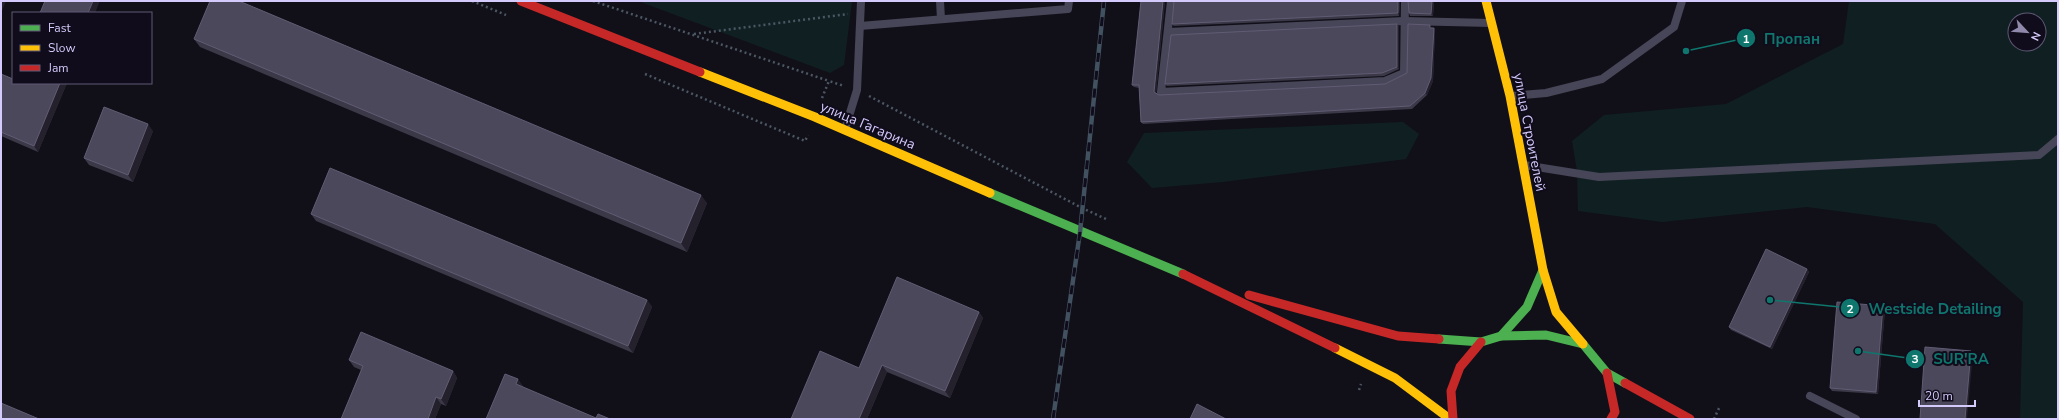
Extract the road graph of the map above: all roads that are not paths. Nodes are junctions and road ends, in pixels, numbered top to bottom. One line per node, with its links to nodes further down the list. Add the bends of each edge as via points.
1 (521, 1): 15 (main road, улица Гагарина)
2 (861, 1): 12 (lane)
3 (940, 1): 9 (lane)
4 (1069, 1): 9 (lane, via 1068,9)
5 (1171, 1): 13 (lane)
6 (1405, 1): 10 (lane)
7 (1486, 1): 11 (main road, улица Строителей)
8 (1682, 1): 14 (lane, via 1674,27 1602,79 1546,93)
9 (941, 20): 12 (lane)
10 (1404, 21): 11 (lane); 13 (lane); 13 (lane, via 1404,72 1385,81 1162,92)
11 (1492, 23): 14 (main road, улица Строителей)
12 (860, 26): 15 (lane, via 857,90)
13 (1168, 32)
14 (1510, 96): 17 (main road, улица Строителей)
15 (845, 130): 19 (main road, улица Гагарина)
16 (2058, 139): 17 (lane, via 2039,155 1599,177)
17 (1523, 165): 18 (main road, улица Строителей)
18 (1543, 270): 20 (main road, via 1527,307); 22 (main road, улица Строителей, via 1556,312)
19 (1200, 281): 21 (main road, via 1398,336); 25 (main road, via 1395,378)
20 (1501, 336): 21 (main road); 22 (main road, via 1546,335)
21 (1481, 342): 25 (main road, via 1460,367 1451,391)
22 (1583, 344): 23 (main road, улица Строителей)
23 (1607, 373): 26 (main road, via 1615,412); 27 (main road)
24 (1810, 396): 28 (lane)
25 (1451, 419)
26 (1611, 419)
27 (1690, 419)
28 (1856, 419)

